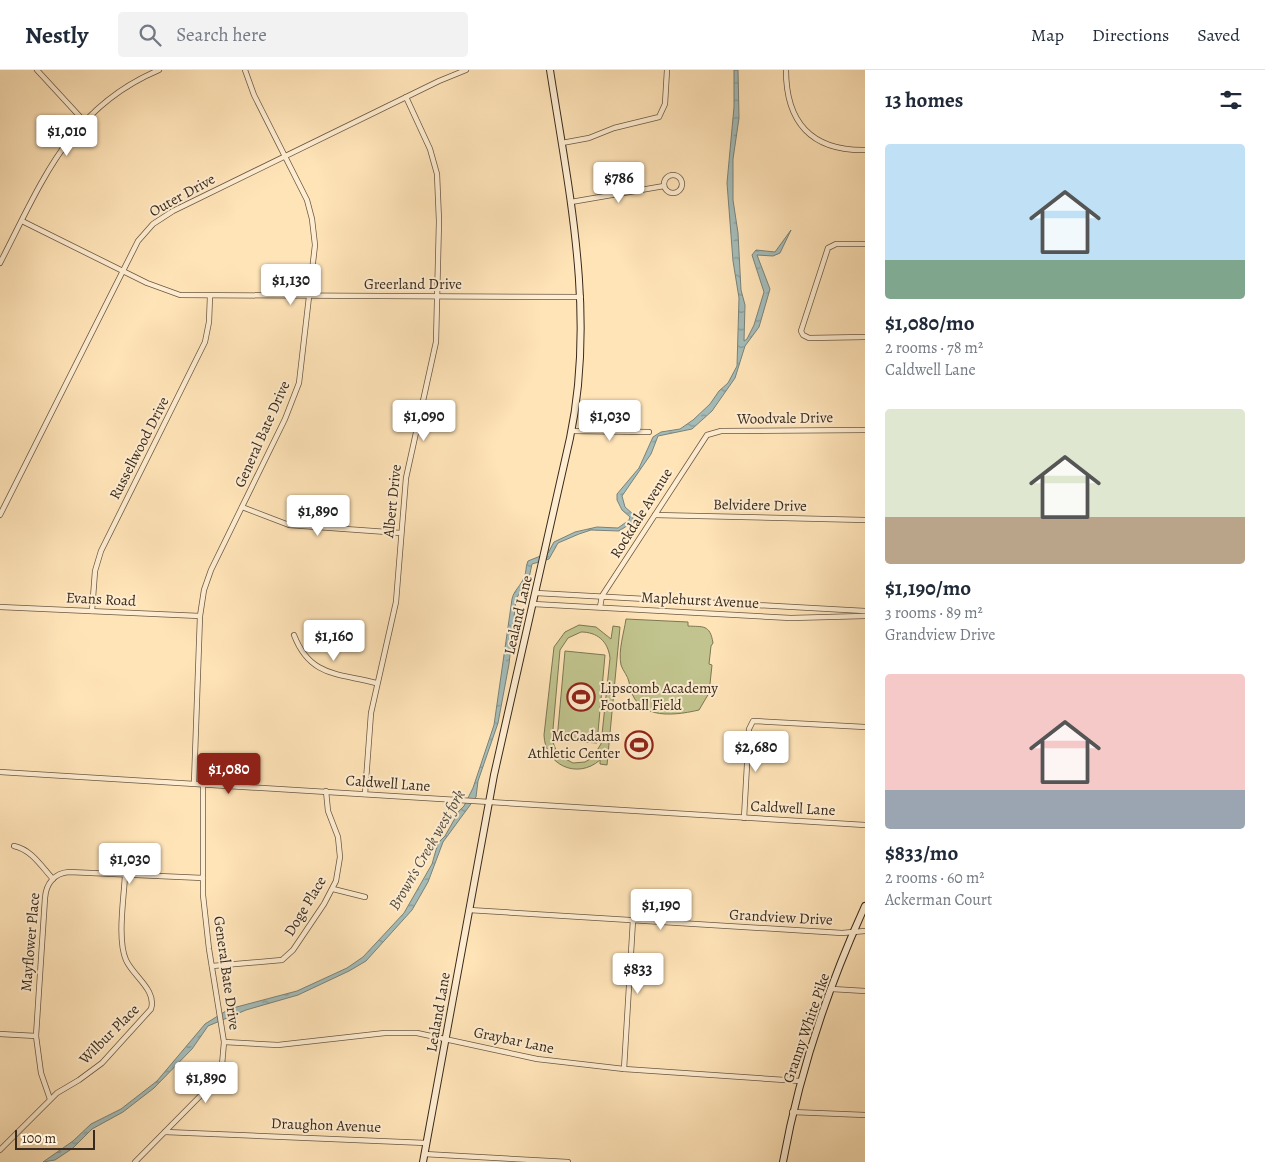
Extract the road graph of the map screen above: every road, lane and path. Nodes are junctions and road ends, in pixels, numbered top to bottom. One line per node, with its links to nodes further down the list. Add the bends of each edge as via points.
1 (37, 70): 10 (street)
2 (159, 70): 10 (street, via 127,86)
3 (245, 70): 14 (street, General Bate Drive)
4 (466, 70): 8 (street, Outer Drive)
5 (550, 70): 12 (street, Lealand Lane)
6 (667, 70): 9 (street, via 666,104)
7 (786, 70): 13 (street, via 789,103 806,132 836,147)
8 (406, 97): 14 (street, Outer Drive); 23 (street, Albert Drive, via 430,149 437,174)
9 (660, 115): 11 (street); 12 (street, via 589,138)
10 (84, 120): 17 (street, via 50,165)
11 (666, 120)
12 (562, 143): 16 (street, Lealand Lane)
13 (865, 150)
14 (285, 156): 20 (street, Outer Drive, via 153,224 143,233); 22 (street, General Bate Drive, via 307,200 312,219 315,245)
15 (664, 186): 15 (street, via 667,192 674,194 683,184 680,177 673,175 666,178); 16 (street)
16 (571, 202): 24 (street, Lealand Lane)
17 (22, 221): 19 (street); 20 (street, Greerland Drive)
18 (865, 244): 25 (street, via 829,247 802,329 803,335 809,338)
19 (0, 263)
20 (122, 270): 21 (street, Greerland Drive, via 172,293); 31 (street, Outer Drive)
21 (210, 296): 22 (street, Greerland Drive); 40 (street, Russellwood Drive, via 205,342 101,551 95,571)
22 (310, 297): 23 (street, Greerland Drive); 30 (street, General Bate Drive, via 297,389)
23 (438, 297): 24 (street, Greerland Drive); 34 (street, Albert Drive, via 435,350 406,478)
24 (581, 297): 27 (street, Lealand Lane, via 580,357)
25 (865, 337)
26 (865, 430): 29 (street, Woodvale Drive, via 721,431)
27 (572, 431): 28 (street); 35 (street, Lealand Lane)
28 (649, 432)
29 (706, 435): 32 (street, Rockdale Avenue)
30 (242, 507): 34 (street, via 289,525); 42 (street, General Bate Drive, via 207,580)
31 (0, 515)
32 (655, 515): 33 (street, Belvidere Drive); 36 (street, Rockdale Avenue)
33 (865, 520)
34 (401, 533): 45 (street, Albert Drive, via 395,610)
35 (536, 593): 36 (street, Maplehurst Avenue); 37 (street, Lealand Lane)
36 (602, 596): 39 (street, Rockdale Avenue); 41 (street, Maplehurst Avenue)
37 (533, 604): 39 (street, Maplehurst Avenue); 52 (street, Lealand Lane)
38 (0, 607): 40 (street, Evans Road)
39 (600, 607): 43 (street, Maplehurst Avenue, via 791,618)
40 (92, 611): 42 (street, Evans Road)
41 (865, 611)
42 (200, 616): 48 (street, General Bate Drive)
43 (865, 616)
44 (294, 635): 45 (street, via 304,656 314,666)
45 (376, 683): 51 (street, Albert Drive)
46 (865, 727): 53 (street, via 753,721 749,729)
47 (0, 772): 48 (street, Caldwell Lane)
48 (194, 783): 49 (street, Caldwell Lane)
49 (203, 784): 50 (street, Caldwell Lane); 57 (street, General Bate Drive)
50 (326, 791): 51 (street, Caldwell Lane); 59 (street, Doge Place, via 328,811 340,851)
51 (365, 794): 52 (street, Caldwell Lane)
52 (489, 802): 53 (street, Caldwell Lane); 62 (street, Lealand Lane)
53 (744, 818): 54 (street, Caldwell Lane)
54 (865, 825)
55 (14, 846): 58 (street, via 32,855)
56 (125, 875): 57 (street, Mayflower Place); 58 (street, Mayflower Place, via 66,872); 75 (street, Wilbur Place, via 123,951 129,966 150,994 151,1009 102,1063)
57 (203, 878): 66 (street, General Bate Drive)
58 (53, 879): 70 (street, Mayflower Place, via 45,892)
59 (334, 889): 60 (street); 66 (street, Doge Place, via 297,945 282,960)
60 (366, 897)
61 (865, 906): 64 (street, Granny White Pike)
62 (469, 910): 63 (street, Grandview Drive); 71 (street, Lealand Lane)
63 (634, 920): 64 (street, Grandview Drive); 73 (street)
64 (853, 931): 65 (street, Grandview Drive); 67 (street, Granny White Pike)
65 (865, 931)
66 (212, 966): 72 (street, General Bate Drive)
67 (832, 989): 68 (street); 74 (street, Granny White Pike)
68 (865, 991)
69 (0, 1034): 70 (street)
70 (36, 1036): 75 (street, Mayflower Place, via 40,1066)
71 (447, 1038): 72 (street, Graybar Lane, via 398,1032 278,1045); 73 (street, Graybar Lane, via 537,1059); 79 (street, Lealand Lane)
72 (224, 1042): 78 (street, General Bate Drive, via 222,1065 212,1084)
73 (624, 1069): 74 (street, Graybar Lane)
74 (800, 1081): 76 (street, Granny White Pike)
75 (50, 1099): 80 (street, Wilbur Place)
76 (792, 1112): 77 (street); 85 (street, Granny White Pike)
77 (865, 1115)
78 (165, 1132): 79 (street, Draughon Avenue); 82 (street, General Bate Drive)
79 (426, 1143): 81 (street, Lealand Lane)
80 (0, 1150)
81 (424, 1154): 83 (street, Lealand Lane); 84 (street)
82 (135, 1162)
83 (422, 1162)
84 (568, 1162)
85 (783, 1162)

